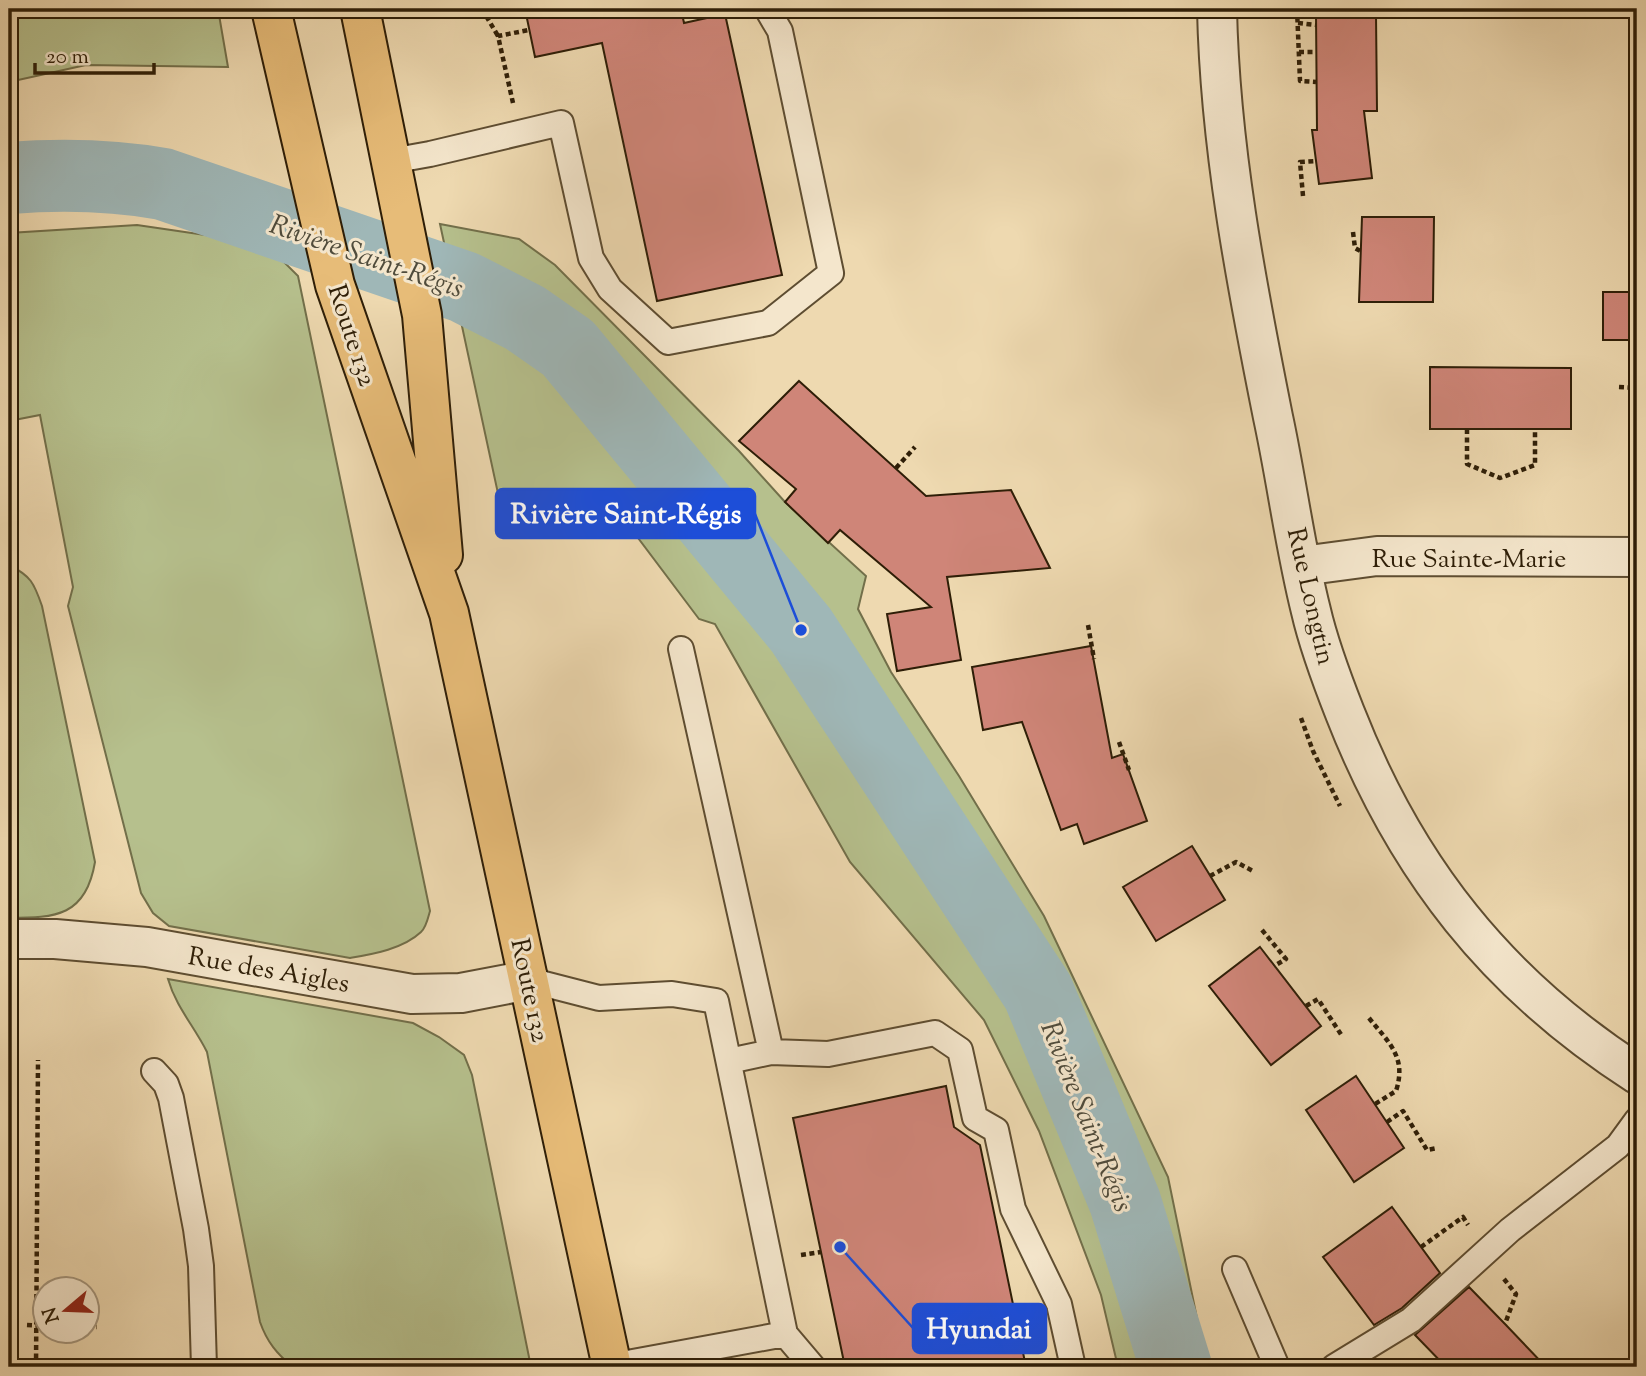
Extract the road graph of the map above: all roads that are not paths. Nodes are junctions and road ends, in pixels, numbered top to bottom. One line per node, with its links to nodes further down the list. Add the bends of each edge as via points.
1 (271, 9): 8 (highway, Route 132, via 335,285)
2 (360, 9): 5 (highway, Route 132)
3 (767, 9): 5 (lane, via 780,31 831,273 768,323 668,342 610,289 591,258 561,123)
4 (1217, 9): 7 (street, Rue Longtin, via 1233,197)
5 (391, 161): 8 (highway, Route 132, via 422,315)
6 (1637, 557): 7 (street, Rue Sainte-Marie, via 1377,556)
7 (1302, 566): 15 (street, Rue Longtin, via 1326,661 1363,757 1431,880 1479,940 1531,993 1585,1039)
8 (449, 613): 11 (highway, Route 132)
9 (681, 649): 12 (lane)
10 (9, 939): 11 (street, Rue des Aigles, via 147,947 412,994 461,993)
11 (529, 980): 13 (lane, via 599,998 672,994 716,1001); 19 (highway, Route 132)
12 (771, 1052): 13 (lane); 22 (lane, via 828,1054 935,1033 960,1050 975,1118 996,1130 1013,1209 1059,1304)
13 (729, 1061): 18 (lane)
14 (154, 1071): 20 (lane, via 171,1098 197,1229)
15 (1637, 1074)
16 (1637, 1120): 24 (lane, via 1618,1146 1485,1252 1411,1320)
17 (1235, 1269): 23 (lane)
18 (785, 1334): 19 (lane); 21 (lane)
19 (611, 1366)
20 (204, 1367)
21 (813, 1367)
22 (1073, 1367)
23 (1277, 1367)
24 (1334, 1367)

